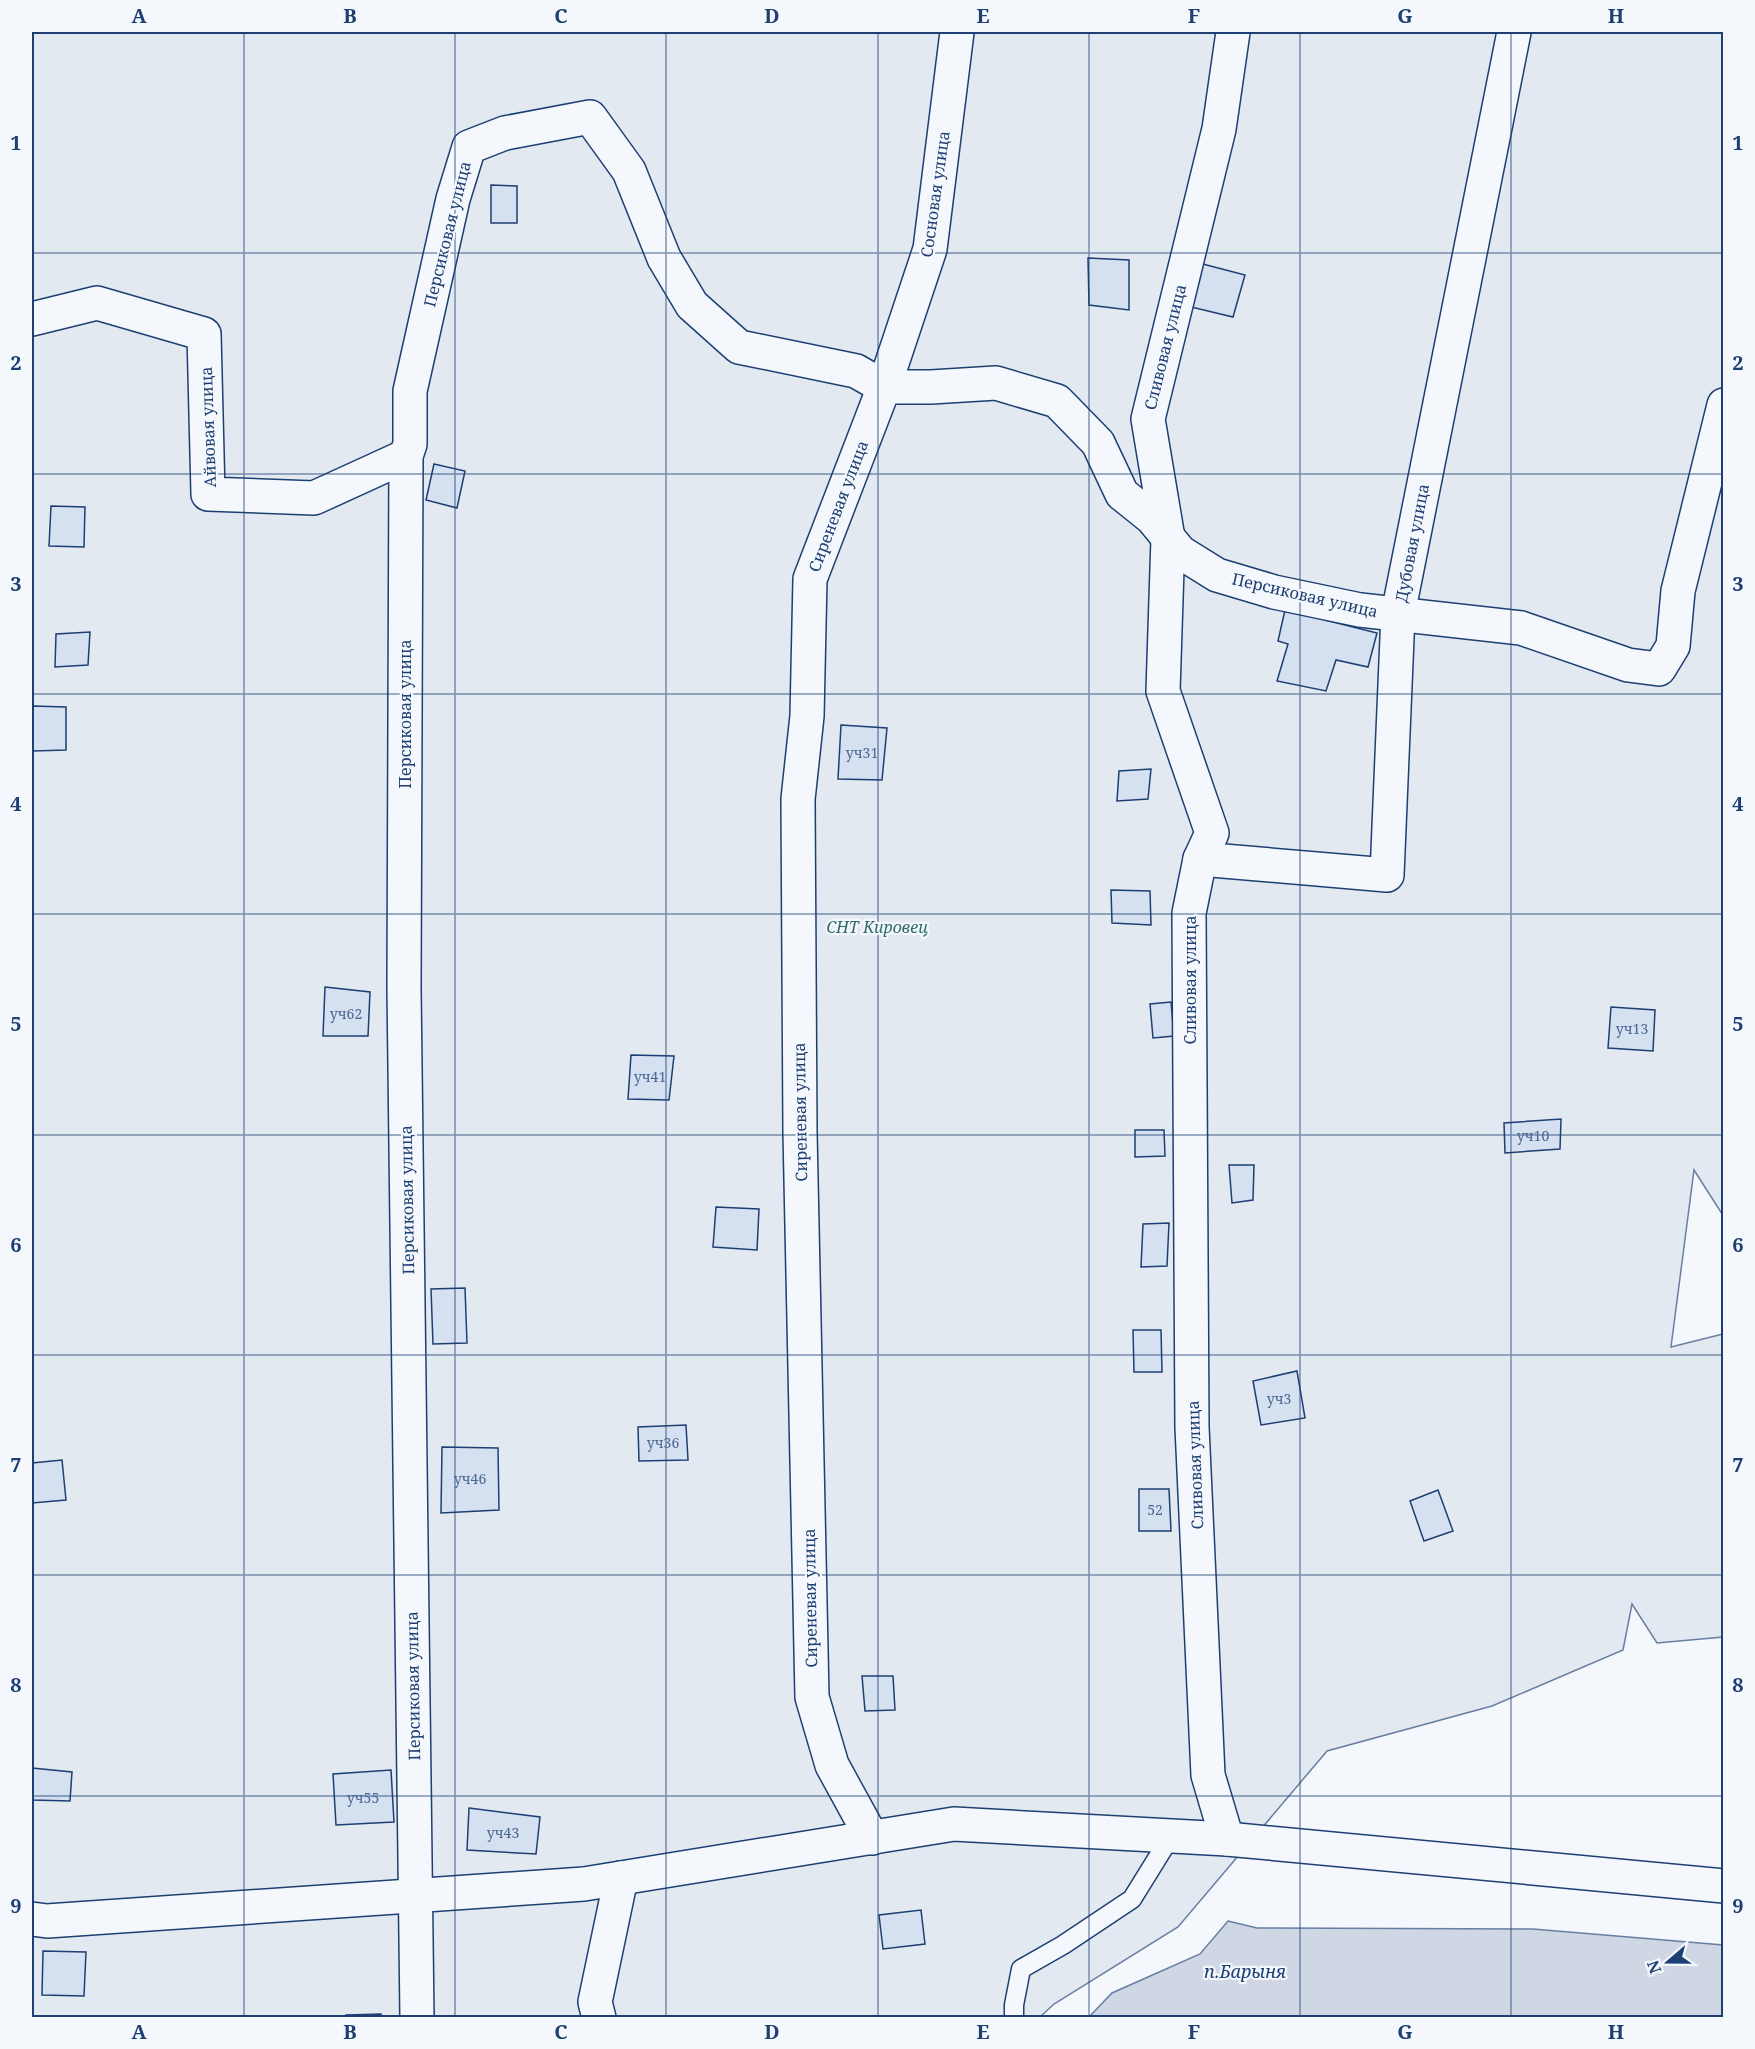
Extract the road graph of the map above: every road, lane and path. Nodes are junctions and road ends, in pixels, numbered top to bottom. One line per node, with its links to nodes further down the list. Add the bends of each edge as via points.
1 (957, 32): 5 (street, Сосновая улица, via 930,249)
2 (1233, 32): 8 (street, Сливовая улица, via 1219,129 1148,418)
3 (1514, 32): 9 (street, Дубовая улица)
4 (32, 319): 7 (street, Айвовая улица, via 97,303 204,334 208,494 314,498)
5 (884, 387): 7 (street, Персиковая улица, via 856,371 739,347 692,305 664,258 629,171 590,117 505,133 469,147 453,199 410,391 410,444); 8 (street, Персиковая улица, via 996,383 1058,401 1098,443 1122,494 1152,518); 12 (street, Сиреневая улица, via 810,579 807,716 798,799 800,1132 812,1697 832,1765)
6 (1724, 405): 9 (street, Персиковая улица, via 1678,591 1672,646 1659,669 1628,665 1521,628)
7 (405, 456): 16 (street, Персиковая улица, via 404,988)
8 (1168, 538): 9 (street, Персиковая улица, via 1180,552 1217,575 1349,608); 10 (street, Сливовая улица, via 1163,691 1212,833)
9 (1398, 614): 10 (street, Дубовая улица, via 1388,875)
10 (1200, 859): 13 (street, Сливовая улица, via 1189,913 1192,1427 1208,1774)
11 (1171, 1836): 12 (street, via 954,1824); 13 (street); 20 (lane, via 1132,1899 1021,1969)
12 (872, 1838): 14 (street)
13 (1227, 1839): 15 (street)
14 (621, 1878): 16 (street); 19 (street, via 595,2002)
15 (1724, 1886)
16 (414, 1896): 17 (street); 18 (street, Персиковая улица)
17 (32, 1919)
18 (417, 2018)
19 (599, 2018)
20 (1014, 2018)

